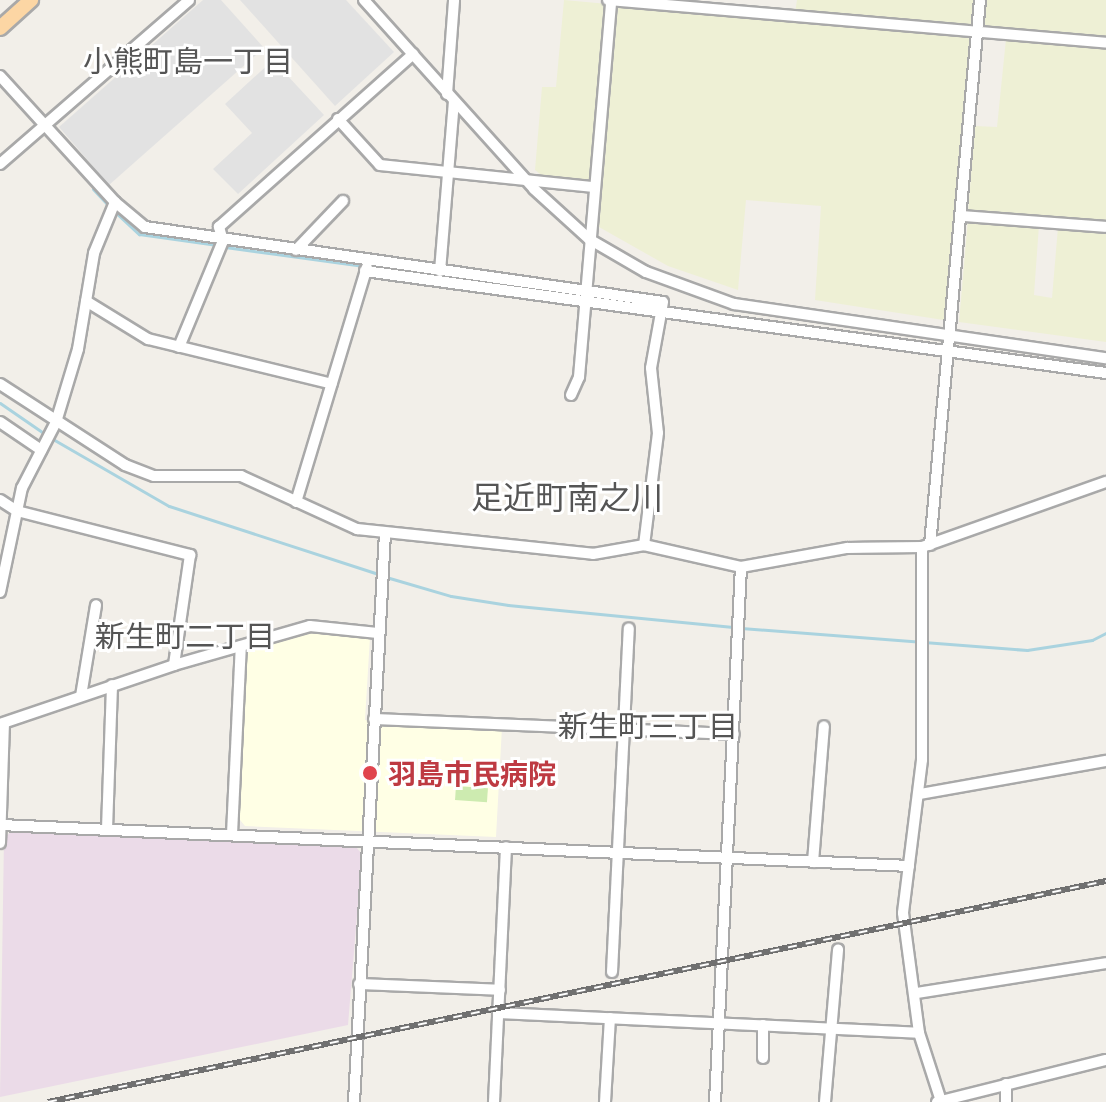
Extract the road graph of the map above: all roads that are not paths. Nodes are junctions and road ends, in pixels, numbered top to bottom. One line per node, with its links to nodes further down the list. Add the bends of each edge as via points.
1 (31, 0): 7 (main road)
2 (189, 0): 14 (street)
3 (364, 0): 10 (street)
4 (454, 0): 12 (street)
5 (610, 0): 8 (street); 18 (street)
6 (980, 0): 8 (street)
7 (0, 28)
8 (977, 32): 9 (street); 21 (street)
9 (1106, 43)
10 (413, 54): 12 (street); 13 (street)
11 (0, 76): 14 (street)
12 (450, 98): 16 (street); 17 (street)
13 (338, 119): 16 (street, via 380,165); 24 (street, via 219,227)
14 (46, 127): 15 (street); 20 (street)
15 (0, 164)
16 (449, 172): 17 (street); 27 (street)
17 (525, 180): 18 (street); 23 (street)
18 (594, 187): 23 (street)
19 (343, 201): 25 (street)
20 (115, 202): 24 (street, via 145,227); 29 (street, via 94,253)
21 (963, 216): 22 (street); 31 (street)
22 (1106, 227)
23 (589, 239): 28 (street); 31 (street, via 646,272 734,304)
24 (223, 241): 25 (street); 32 (street)
25 (296, 250): 26 (street)
26 (367, 266): 27 (street); 28 (street); 37 (street)
27 (440, 271): 28 (street)
28 (586, 296): 30 (street); 38 (street, via 579,377)
29 (86, 301): 32 (street, via 148,339); 40 (street)
30 (662, 311): 33 (street); 47 (street, via 651,368 658,433)
31 (952, 337): 33 (street); 34 (street)
32 (179, 347): 37 (street)
33 (951, 353): 35 (street); 48 (street)
34 (1106, 358)
35 (1106, 373)
36 (0, 384): 40 (street)
37 (332, 384): 44 (street)
38 (571, 395)
39 (0, 422): 41 (street)
40 (55, 426): 41 (street); 44 (street, via 154,476 241,476)
41 (43, 448): 45 (street, via 22,488)
42 (1106, 482): 48 (street)
43 (0, 500): 45 (street)
44 (296, 502): 46 (street, via 357,529)
45 (17, 511): 49 (street); 56 (street, via 190,555)
46 (385, 534): 47 (street, via 593,554); 54 (street)
47 (644, 545): 50 (street)
48 (926, 546): 50 (street, via 847,548); 65 (street, via 919,628)
49 (4, 558): 51 (street)
50 (741, 567): 63 (street)
51 (0, 592)
52 (96, 605): 58 (street)
53 (629, 628): 62 (street)
54 (378, 633): 55 (street, via 310,626); 59 (street)
55 (241, 646): 56 (street); 68 (street)
56 (174, 665): 57 (street)
57 (112, 685): 58 (street); 67 (street)
58 (81, 696): 60 (street)
59 (374, 719): 62 (street); 69 (street)
60 (2, 723): 66 (street)
61 (824, 726): 74 (street)
62 (624, 729): 63 (street); 72 (street)
63 (734, 734): 73 (street)
64 (1106, 761): 65 (street)
65 (920, 794): 75 (street)
66 (0, 825): 67 (street); 70 (street)
67 (107, 829): 68 (street)
68 (232, 834): 69 (street)
69 (368, 840): 71 (street); 79 (street)
70 (0, 843)
71 (506, 847): 72 (street); 80 (street)
72 (617, 852): 73 (street); 78 (street)
73 (727, 858): 74 (street); 84 (street)
74 (813, 862): 75 (street)
75 (909, 866): 81 (street, via 903,913)
76 (838, 950): 86 (street)
77 (1106, 963): 81 (street)
78 (612, 972)
79 (359, 984): 80 (street); 92 (street)
80 (500, 990): 82 (street)
81 (917, 993): 87 (street)
82 (498, 1013): 83 (street); 93 (street)
83 (610, 1018): 84 (street); 94 (street)
84 (719, 1022): 85 (street); 95 (street)
85 (763, 1025): 86 (street); 88 (street)
86 (829, 1028): 87 (street); 96 (street)
87 (919, 1033): 91 (street)
88 (763, 1058)
89 (1106, 1060): 90 (street)
90 (1006, 1084): 91 (street); 97 (street)
91 (939, 1101)
92 (354, 1102)
93 (494, 1102)
94 (605, 1102)
95 (715, 1102)
96 (825, 1102)
97 (1006, 1102)

